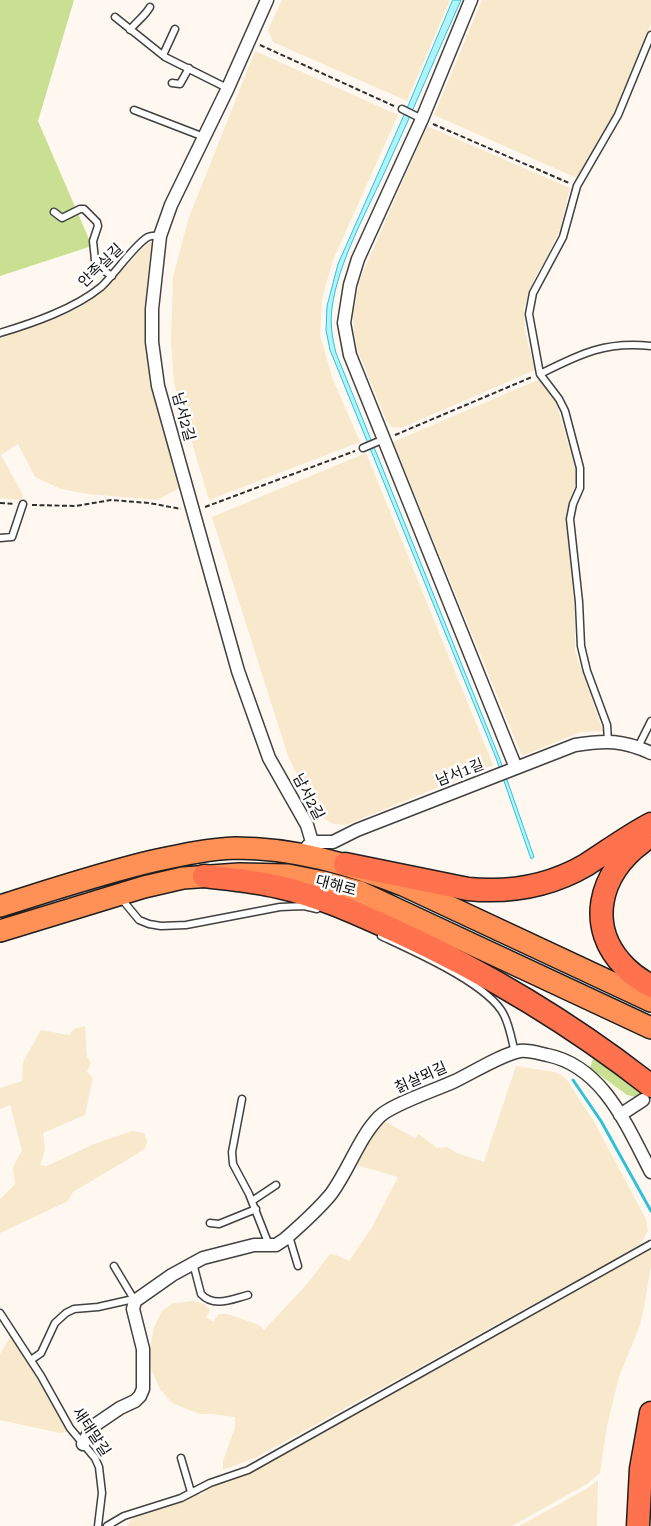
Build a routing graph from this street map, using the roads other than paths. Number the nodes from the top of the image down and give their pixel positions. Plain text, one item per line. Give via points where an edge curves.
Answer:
1 (266, 0) edge
2 (471, 0) edge
3 (150, 7) dead end
4 (115, 17) dead end
5 (175, 29) dead end
6 (130, 30) junction
7 (651, 35) edge
8 (163, 55) junction
9 (189, 68) junction
10 (172, 83) dead end
11 (227, 88) junction
12 (134, 110) dead end
13 (402, 110) road end
14 (420, 118) junction
15 (204, 137) junction
16 (54, 212) dead end
17 (160, 236) junction
18 (112, 276) junction
19 (0, 333) edge
20 (651, 346) edge
21 (540, 374) junction
22 (380, 441) junction
23 (363, 448) dead end
24 (23, 504) dead end
25 (0, 538) edge
26 (650, 725) edge
27 (608, 741) junction
28 (638, 748) junction
29 (651, 753) edge
30 (514, 769) junction
31 (651, 824) edge
32 (651, 836) edge
33 (306, 848) junction
34 (345, 864) junction
35 (204, 876) junction
36 (118, 894) junction
37 (0, 906) edge
38 (324, 911) dead end
39 (0, 931) edge
40 (376, 934) dead end
41 (651, 986) edge
42 (651, 1001) edge
43 (651, 1028) edge
44 (515, 1053) junction
45 (647, 1093) edge
46 (242, 1098) dead end
47 (620, 1115) junction
48 (651, 1172) edge
49 (276, 1185) dead end
50 (252, 1201) junction
51 (256, 1209) junction
52 (210, 1223) dead end
53 (289, 1236) junction
54 (651, 1244) edge
55 (269, 1246) junction
56 (193, 1263) junction
57 (114, 1266) dead end
58 (298, 1266) dead end
59 (248, 1295) dead end
60 (134, 1301) junction
61 (0, 1313) edge
62 (31, 1360) junction
63 (651, 1413) edge
64 (83, 1444) junction
65 (181, 1458) dead end
66 (191, 1492) junction
67 (98, 1526) edge
68 (106, 1526) edge
69 (638, 1526) edge

1 - 11 street, 남서2길
2 - 14 street
3 - 6 lane
4 - 6 lane
5 - 8 lane
6 - 8 lane
7 - 21 lane via 618,115 577,186 562,236 533,293 529,314
8 - 9 lane
9 - 10 lane via 180,84
9 - 11 lane
11 - 15 street, 남서2길
12 - 15 lane
13 - 14 lane
14 - 22 street via 358,259 345,308 344,323 350,355
15 - 17 street, 남서2길
16 - 18 lane via 62,218 84,209 97,222 93,241 95,260 98,267
17 - 18 lane, 안족실길 via 152,236 142,242
17 - 33 street, 남서2길 via 152,309 152,342 158,386 238,671 269,758 306,825
18 - 19 lane, 안족실길 via 72,306
20 - 21 lane via 606,346
21 - 27 lane via 566,411 580,468 580,488 570,519 581,646 607,725
22 - 23 lane
22 - 30 street via 426,542
24 - 25 lane via 12,537
26 - 28 lane
27 - 28 street, 남서1길
27 - 30 street, 남서1길 via 576,745
28 - 29 street, 남서1길
30 - 33 street, 남서1길 via 334,842
31 - 34 highway via 573,872 517,889 468,889
32 - 41 highway via 634,848 610,876 601,914 605,936 617,957 637,978
33 - 34 highway, 대해로
33 - 37 highway, 대해로 via 280,851 236,848 190,853 125,868
34 - 42 highway, 대해로 via 403,885
35 - 36 highway, 대해로
35 - 43 highway, 대해로 via 288,875 360,892
35 - 45 highway via 278,887 322,899 414,939 555,1017 596,1045
36 - 38 lane via 139,920 161,926 186,925 291,906
36 - 39 highway, 대해로
40 - 44 lane via 478,988 504,1015
44 - 47 street, 칡살뫼길 via 532,1052 569,1061 599,1085
44 - 53 street, 칡살뫼길 via 385,1112 360,1145 331,1194
45 - 47 street
46 - 50 lane via 232,1152 233,1164
47 - 48 street, 칡살뫼길
49 - 50 lane
50 - 51 lane
51 - 52 lane via 219,1224
51 - 55 lane
53 - 55 street, 칡살뫼길
53 - 58 lane
54 - 66 lane via 248,1470
55 - 56 street, 칡살뫼길 via 254,1245
56 - 59 lane via 204,1297 223,1302
56 - 60 street, 칡살뫼길
57 - 60 lane
60 - 62 lane via 74,1309 66,1313 55,1323 41,1353
60 - 64 street via 143,1349 143,1389 135,1401 92,1427
61 - 62 lane, 새태말길
62 - 64 lane, 새태말길 via 70,1428
63 - 69 highway via 641,1469
64 - 67 lane, 새태말길 via 99,1467 102,1493
65 - 66 lane
66 - 68 lane via 124,1516

